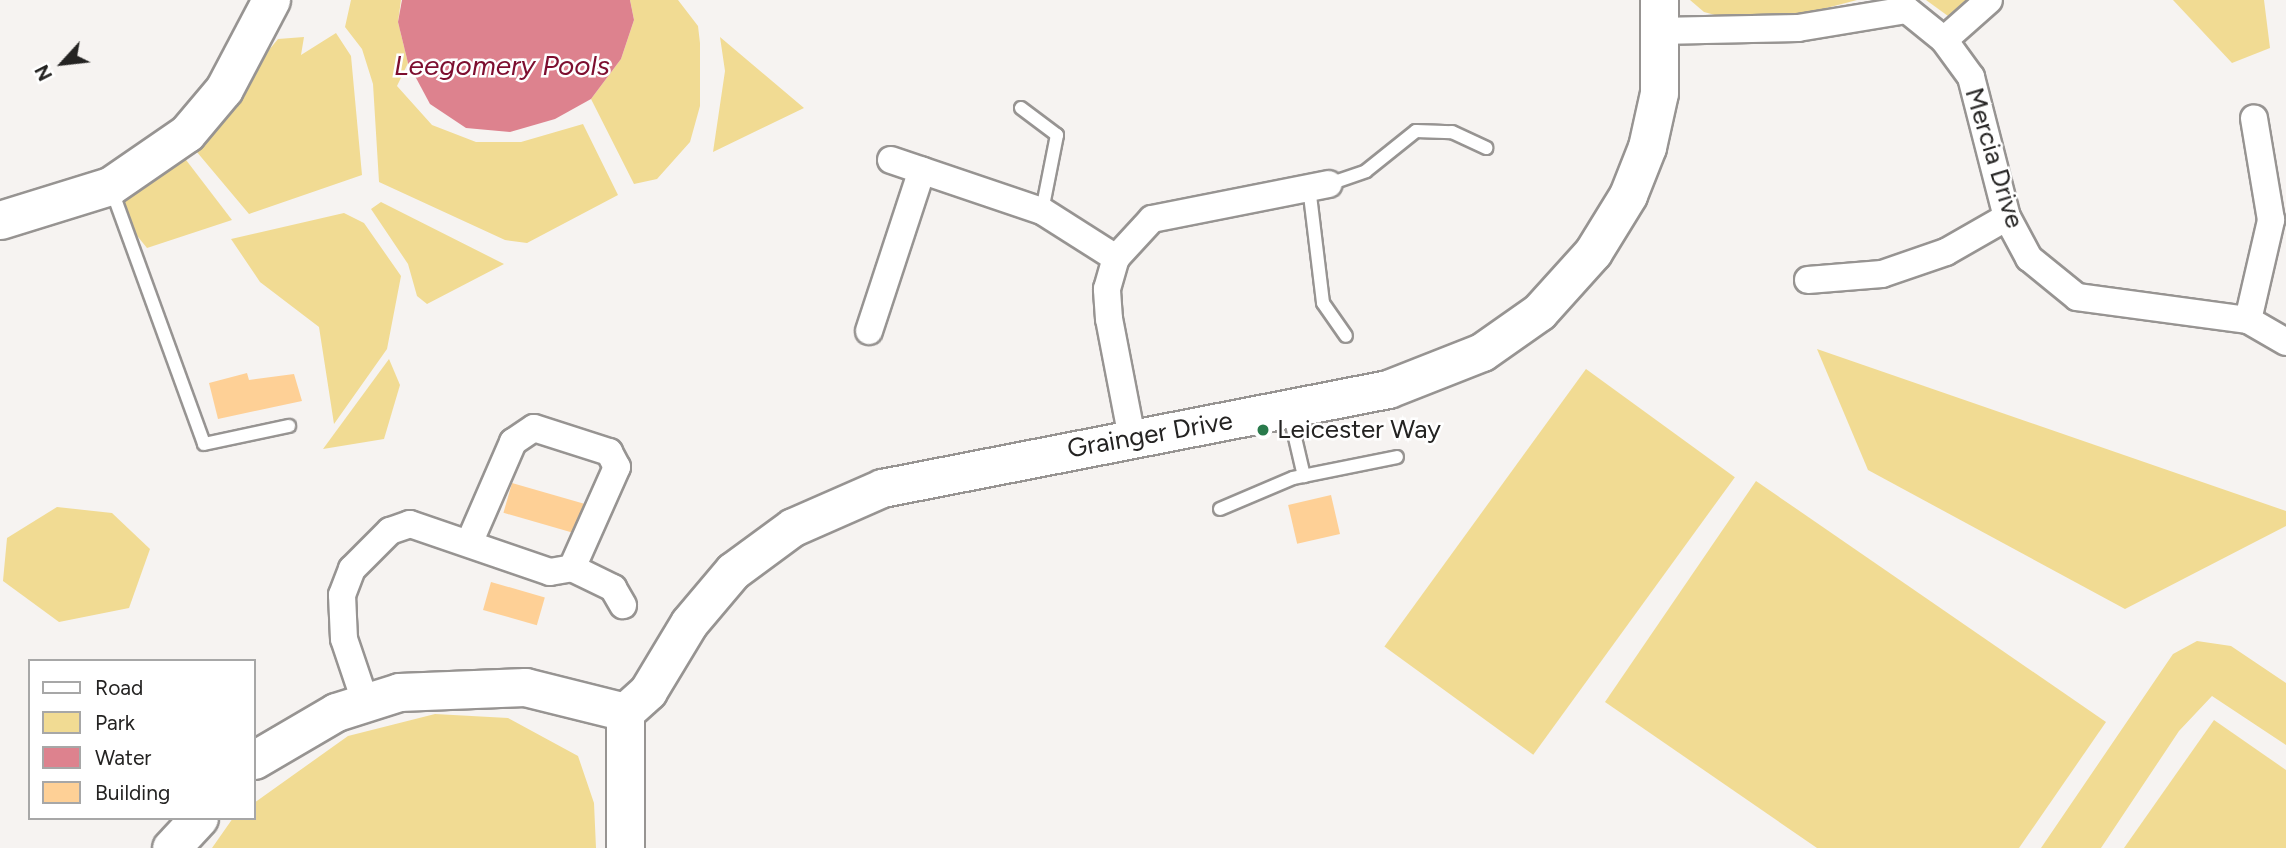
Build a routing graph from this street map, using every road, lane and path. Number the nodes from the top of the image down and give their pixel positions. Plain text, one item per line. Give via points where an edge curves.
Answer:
1 (271, 0) edge
2 (1989, 0) edge
3 (1659, 16) edge
4 (1944, 40) junction
5 (1021, 108) dead end
6 (2254, 118) dead end
7 (1486, 148) dead end
8 (891, 160) dead end
9 (922, 170) junction
10 (1319, 185) junction
11 (110, 187) junction
12 (1042, 211) junction
13 (2007, 217) junction
14 (0, 220) edge
15 (1116, 258) junction
16 (1808, 280) dead end
17 (2248, 320) junction
18 (869, 331) dead end
19 (1346, 336) dead end
20 (2286, 342) edge
21 (1289, 411) junction
22 (289, 426) dead end
23 (1132, 438) junction
24 (1397, 457) dead end
25 (1304, 476) junction
26 (1220, 509) dead end
27 (470, 541) junction
28 (572, 568) junction
29 (623, 605) dead end
30 (365, 701) junction
31 (625, 712) junction
32 (256, 759) edge
33 (197, 820) edge
34 (171, 848) edge
35 (625, 848) edge

1 - 11 street via 224,89 187,133
2 - 4 street
3 - 4 street, Mercia Drive via 1798,28 1907,10
3 - 21 street, Grainger Drive via 1659,93 1647,147 1628,195 1570,282 1539,312 1437,373
4 - 13 street, Mercia Drive via 1970,77
5 - 12 lane via 1057,135
6 - 17 street via 2271,220
7 - 10 lane via 1452,132 1416,131 1366,171
8 - 9 street
9 - 12 street
9 - 18 street
10 - 15 street via 1152,219
10 - 19 lane via 1323,303
11 - 14 street
11 - 22 lane via 204,444
12 - 15 street
13 - 16 street via 1946,252 1882,274
13 - 17 street, Mercia Drive via 2028,258 2077,297
15 - 23 street via 1107,289 1109,318
17 - 20 street, Mercia Drive
21 - 23 street, Grainger Drive
21 - 25 lane
23 - 31 street, Grainger Drive via 882,488 793,527 733,571 689,623 648,691
24 - 25 lane
25 - 26 lane
27 - 28 street via 550,572
27 - 28 street via 513,442 534,428 609,452 617,467
27 - 30 street via 410,524 390,531 352,569 342,595 344,639
28 - 29 street via 613,588
30 - 31 street via 460,686 525,687
30 - 32 street
31 - 35 street
33 - 34 street

